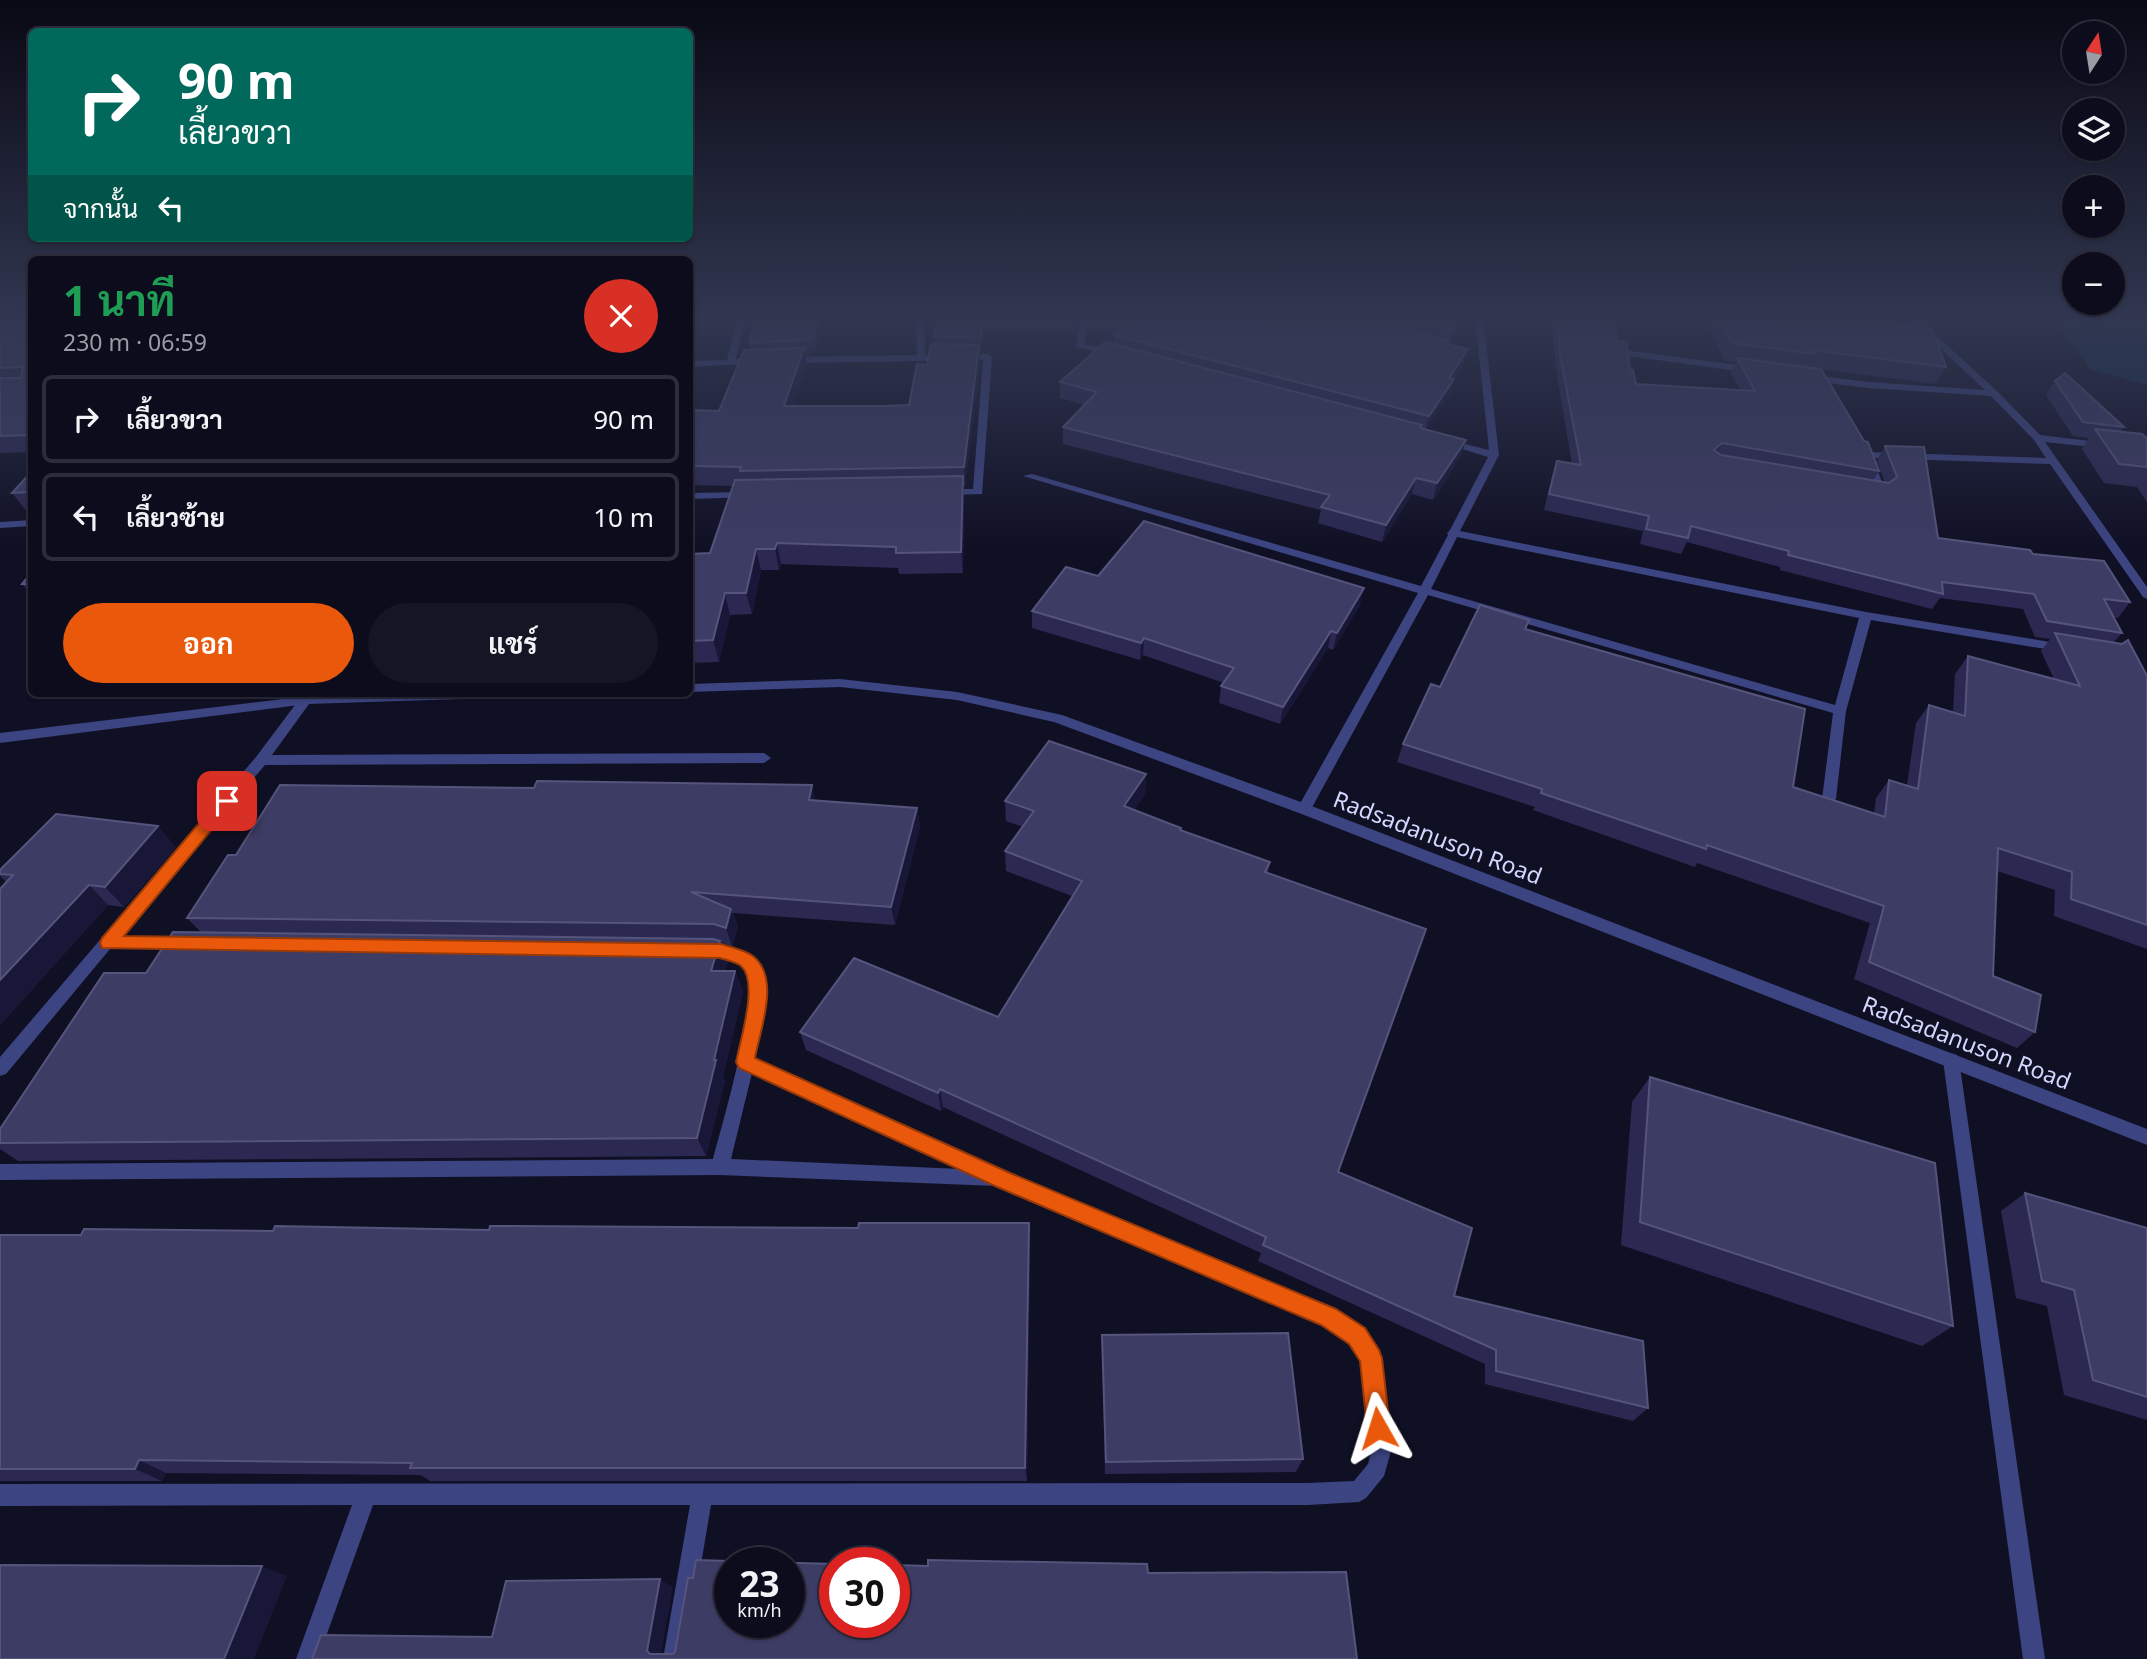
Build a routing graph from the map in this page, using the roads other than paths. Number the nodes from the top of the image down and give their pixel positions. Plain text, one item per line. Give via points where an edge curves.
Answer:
1 (985, 394) edge
2 (1488, 394) edge
3 (1995, 394) edge
4 (2038, 438) junction
5 (1441, 441) edge
6 (2120, 447) edge
7 (1494, 455) junction
8 (2053, 461) junction
9 (1028, 476) dead end
10 (1868, 491) edge
11 (937, 492) edge
12 (758, 495) edge
13 (693, 496) edge
14 (28, 523) edge
15 (0, 525) edge
16 (1452, 533) junction
17 (1425, 590) junction
18 (2146, 593) edge
19 (1866, 616) junction
20 (2081, 650) edge
21 (693, 688) edge
22 (302, 697) edge
23 (308, 697) edge
24 (1840, 711) junction
25 (0, 738) edge
26 (764, 758) dead end
27 (261, 760) junction
28 (1829, 799) edge
29 (1304, 809) junction
30 (108, 943) junction
31 (206, 944) edge
32 (693, 950) edge
33 (1951, 1060) junction
34 (745, 1062) junction
35 (0, 1069) edge
36 (2147, 1137) edge
37 (720, 1167) junction
38 (0, 1172) edge
39 (1002, 1180) junction
40 (0, 1495) edge
41 (702, 1495) junction
42 (366, 1496) junction
43 (307, 1659) edge
44 (674, 1659) edge
45 (2034, 1659) edge

1 - 11 street via 978,492
2 - 7 street
3 - 4 street
4 - 6 street
4 - 8 street
5 - 7 street
7 - 16 street
8 - 10 street via 1867,455 1881,493
8 - 18 street
9 - 17 street
12 - 13 street
14 - 15 street
16 - 17 street
16 - 19 street
17 - 24 street
17 - 29 street
19 - 20 street
19 - 24 street
21 - 29 street, Radsadanuson Road via 839,683 957,696 1057,718
22 - 25 street
23 - 27 street
24 - 28 street
26 - 27 street
27 - 30 street
29 - 33 street, Radsadanuson Road
30 - 31 street
30 - 35 street
32 - 34 street via 721,951 746,961 755,972 759,990
33 - 36 street, Radsadanuson Road
33 - 45 street
34 - 37 street
34 - 39 street
37 - 38 street
37 - 39 street
39 - 41 street via 1328,1317 1357,1336 1371,1358 1381,1451 1377,1469 1359,1491
40 - 42 street
41 - 42 street
41 - 44 street
42 - 43 street

